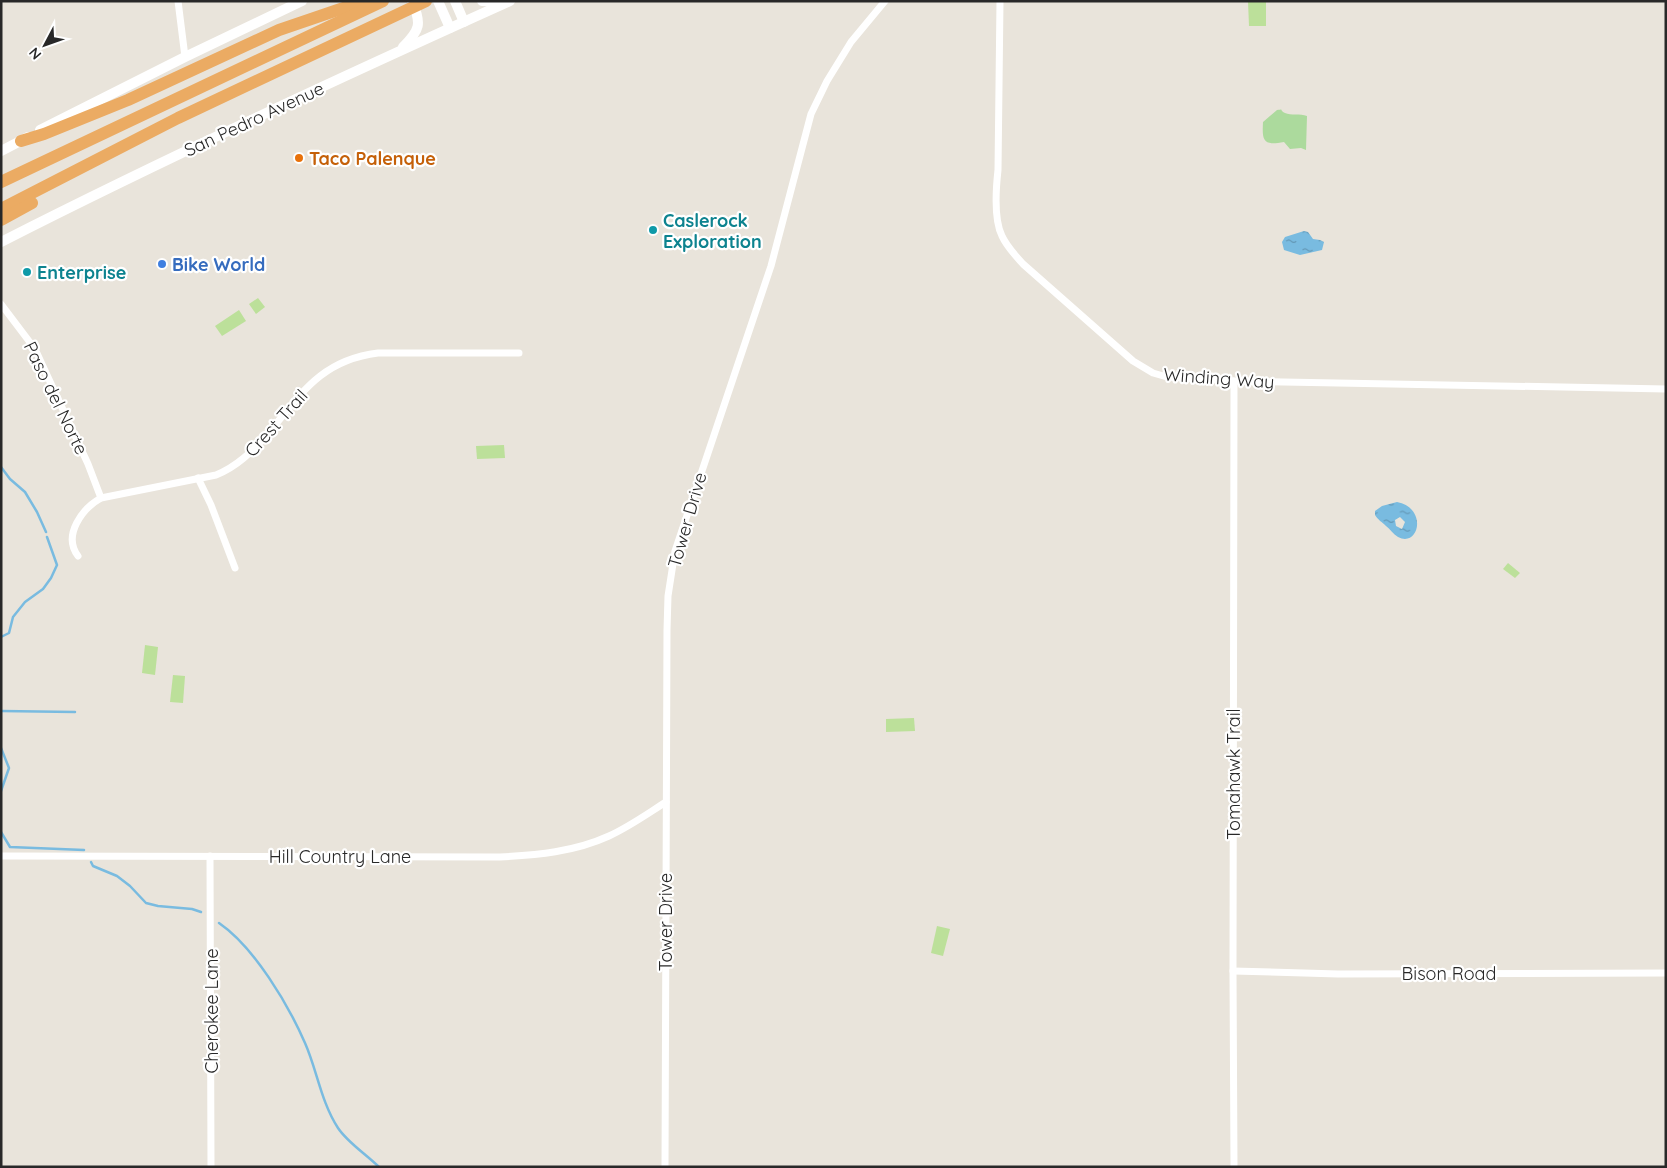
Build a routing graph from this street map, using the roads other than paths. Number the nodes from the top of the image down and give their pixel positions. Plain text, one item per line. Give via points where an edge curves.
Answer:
1 (178, 1) edge
2 (302, 1) edge
3 (412, 1) edge
4 (426, 1) edge
5 (438, 1) edge
6 (455, 1) edge
7 (482, 1) edge
8 (885, 1) edge
9 (1000, 1) edge
10 (382, 2) edge
11 (509, 2) edge
12 (464, 22) junction
13 (450, 28) junction
14 (399, 52) junction
15 (185, 56) junction
16 (178, 118) junction
17 (21, 141) junction
18 (1, 151) edge
19 (1, 182) edge
20 (1, 209) edge
21 (1, 220) edge
22 (1, 242) edge
23 (1, 304) edge
24 (519, 353) dead end
25 (1234, 381) junction
26 (1666, 389) edge
27 (198, 478) junction
28 (101, 498) junction
29 (78, 556) dead end
30 (235, 568) dead end
31 (666, 802) junction
32 (1, 856) edge
33 (210, 856) junction
34 (1233, 971) junction
35 (1666, 973) edge
36 (211, 1167) edge
37 (665, 1167) edge
38 (1234, 1167) edge

1 - 15 street
2 - 15 main road
3 - 14 main road via 418,26 413,38
4 - 16 highway
5 - 13 main road
6 - 12 main road
7 - 11 main road
8 - 31 street, Tower Drive via 851,42 811,114 771,266 675,551 668,596
9 - 25 street, Winding Way via 996,183 998,224 1009,248 1133,361 1153,373 1183,379
10 - 17 highway via 355,4 279,30 128,100
10 - 19 highway
11 - 12 main road, San Pedro Avenue
12 - 13 main road, San Pedro Avenue
13 - 14 main road, San Pedro Avenue
14 - 22 main road, San Pedro Avenue via 164,160
15 - 17 main road
16 - 20 highway
16 - 21 highway via 78,179
17 - 18 main road
23 - 28 street, Paso del Norte via 36,349
24 - 27 street, Crest Trail via 378,353 345,360 317,377 246,458 224,472
25 - 26 street, Winding Way
25 - 34 street, Tomahawk Trail
27 - 28 street, Crest Trail
27 - 30 street
28 - 29 street, Crest Trail via 83,512 76,524 73,547
31 - 33 street, Hill Country Lane via 608,837 551,853 500,856
31 - 37 street, Tower Drive
32 - 33 street, Hill Country Lane
33 - 36 street, Cherokee Lane
34 - 35 street, Bison Road via 1338,974
34 - 38 street, Tomahawk Trail

